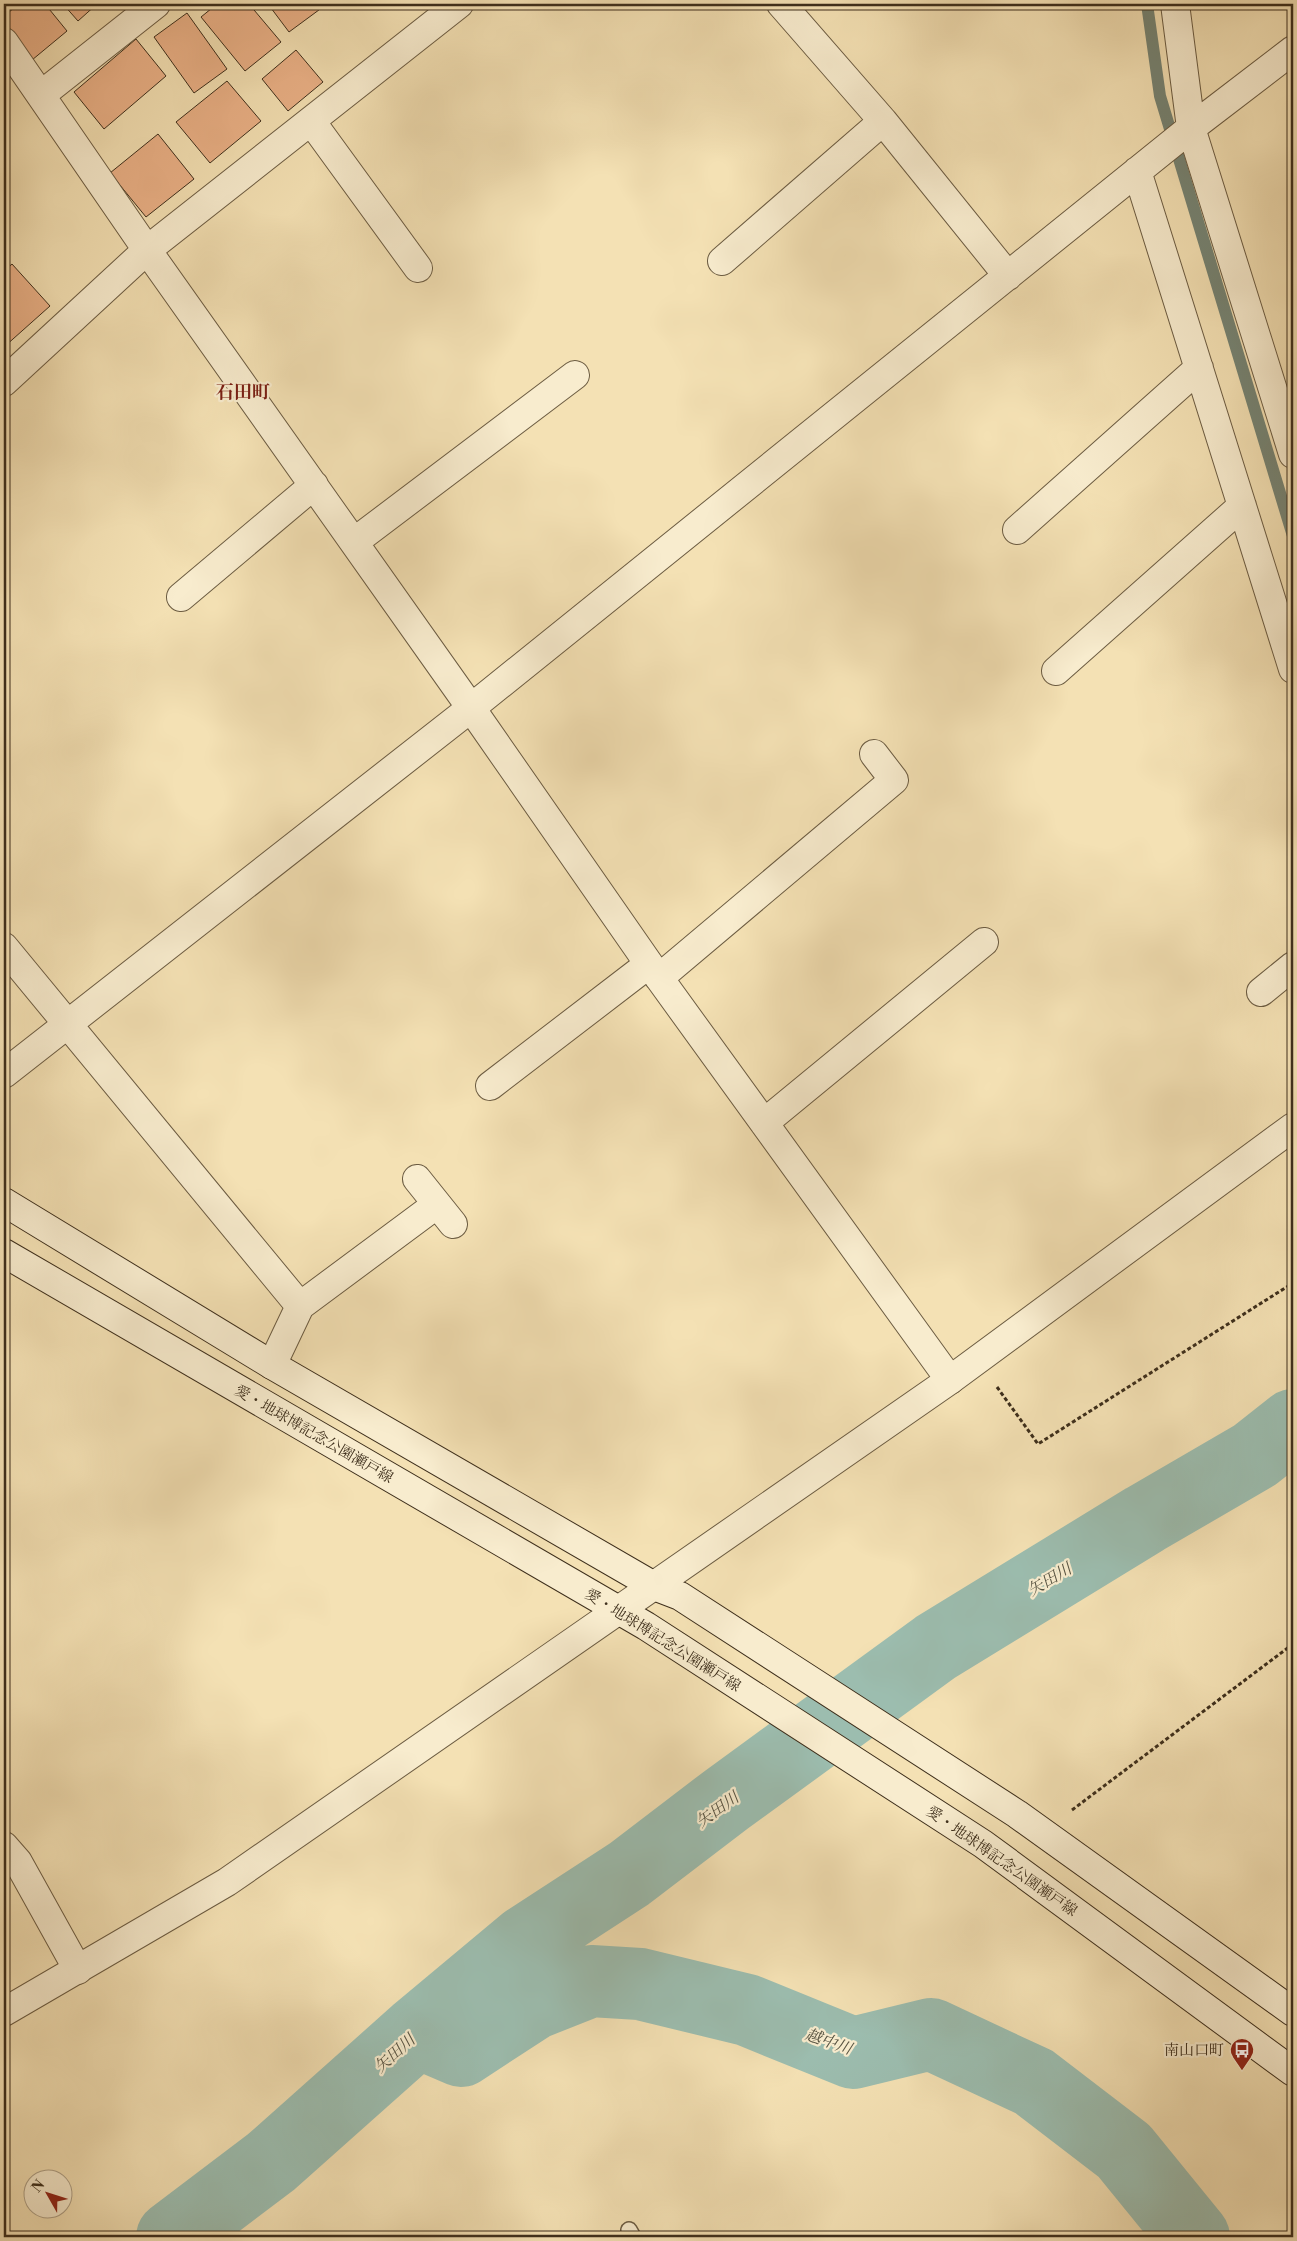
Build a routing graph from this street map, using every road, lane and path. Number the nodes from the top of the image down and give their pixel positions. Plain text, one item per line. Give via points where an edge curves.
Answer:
1 (156, 4) edge
2 (459, 4) edge
3 (781, 4) edge
4 (1175, 4) edge
5 (4, 42) edge
6 (1293, 50) edge
7 (12, 73) edge
8 (41, 95) junction
9 (311, 121) junction
10 (883, 121) junction
11 (1188, 130) junction
12 (1139, 169) junction
13 (148, 250) junction
14 (722, 261) dead end
15 (418, 268) dead end
16 (1008, 276) junction
17 (1199, 368) junction
18 (575, 375) dead end
19 (4, 382) edge
20 (1293, 454) edge
21 (314, 485) junction
22 (1242, 506) junction
23 (1017, 530) dead end
24 (354, 542) junction
25 (181, 597) dead end
26 (1293, 668) edge
27 (1056, 671) dead end
28 (471, 708) junction
29 (874, 754) dead end
30 (984, 942) dead end
31 (4, 947) edge
32 (1293, 966) edge
33 (654, 971) junction
34 (1261, 992) dead end
35 (68, 1024) junction
36 (4, 1074) edge
37 (490, 1086) dead end
38 (764, 1123) junction
39 (1293, 1127) edge
40 (417, 1179) dead end
41 (4, 1202) edge
42 (4, 1253) edge
43 (1293, 1283) edge
44 (300, 1306) junction
45 (272, 1365) junction
46 (950, 1380) junction
47 (1006, 1399) dead end
48 (654, 1586) junction
49 (618, 1611) junction
50 (1293, 1644) edge
51 (1042, 1832) junction
52 (4, 1846) edge
53 (78, 1970) junction
54 (4, 2012) edge
55 (1293, 2012) edge
56 (1293, 2072) edge

1 - 8 street
2 - 9 street
3 - 10 street
4 - 11 street
5 - 7 street
6 - 11 street
7 - 8 street
8 - 13 street
9 - 13 street
9 - 15 street
10 - 14 street
10 - 16 street
11 - 12 street
11 - 20 street
12 - 16 street
12 - 17 street
13 - 19 street
13 - 21 street
16 - 28 street
17 - 22 street
17 - 23 street
18 - 24 street
21 - 24 street
21 - 25 street
22 - 26 street
22 - 27 street
24 - 28 street
28 - 33 street
28 - 35 street
29 - 33 street via 894,780
30 - 38 street
31 - 35 street
32 - 34 street
33 - 37 street
33 - 38 street
35 - 36 street
35 - 44 street
38 - 46 street
39 - 46 street
40 - 44 street via 445,1214
41 - 45 street
42 - 49 street, 愛・地球博記念公園瀬戸線
43 - 47 path via 1038,1444
44 - 45 street
45 - 48 street
46 - 48 street
48 - 49 street
48 - 51 street via 680,1596
49 - 53 street via 227,1882
49 - 56 street, 愛・地球博記念公園瀬戸線 via 983,1844
50 - 51 path
51 - 55 street
52 - 53 street via 18,1862
53 - 54 street

